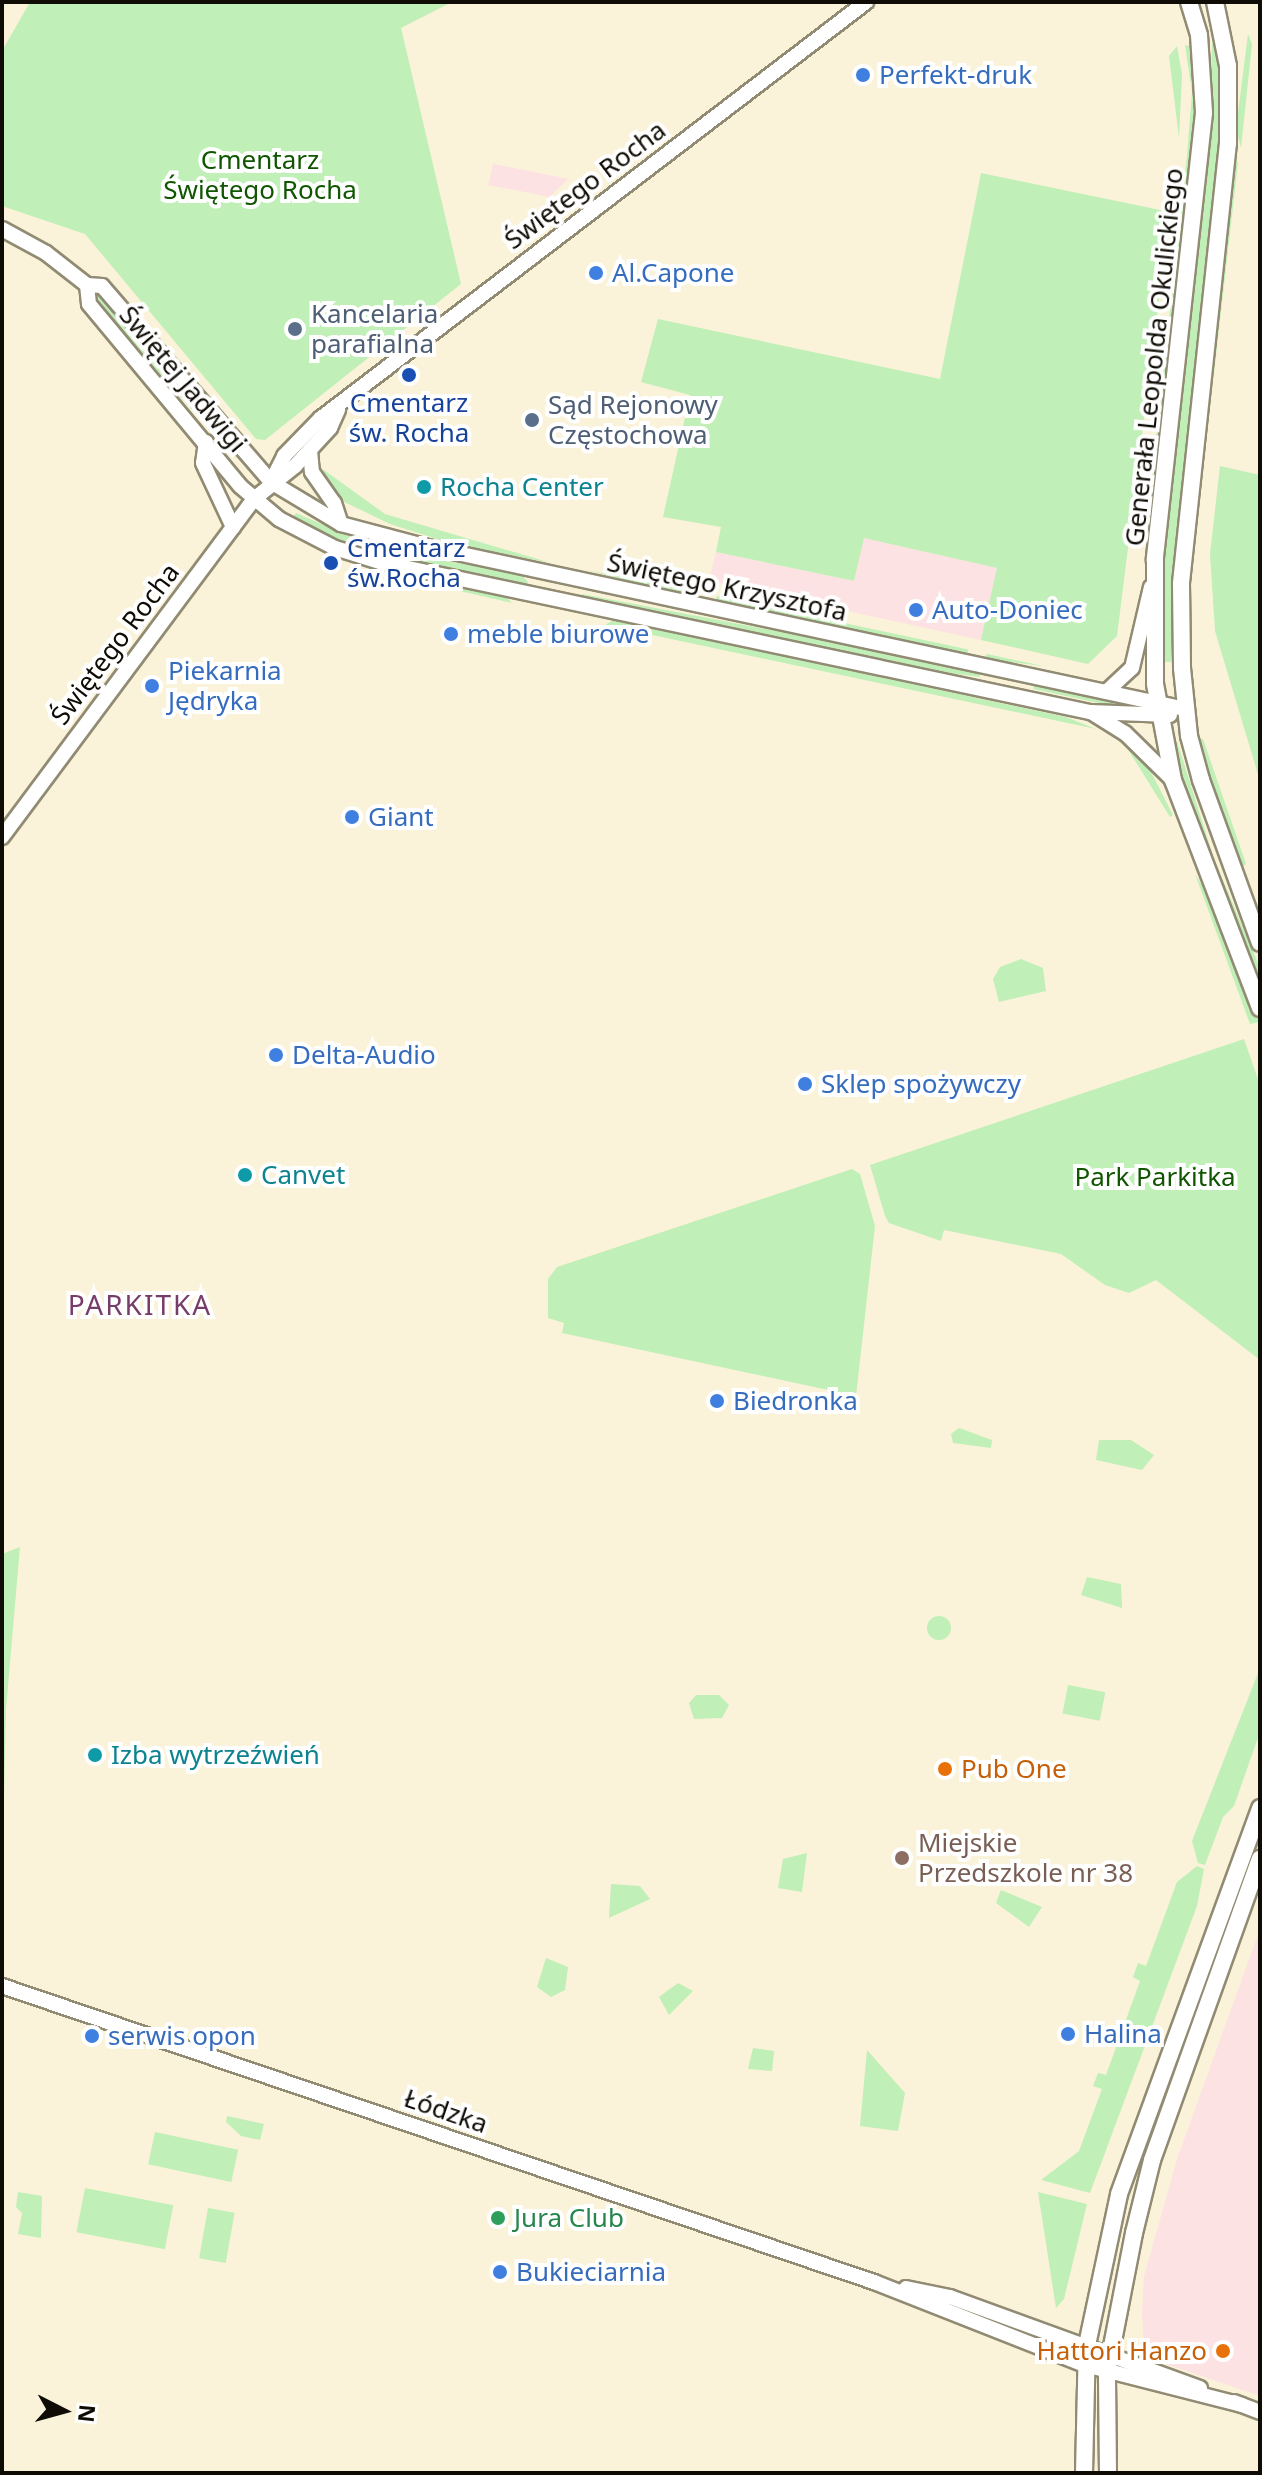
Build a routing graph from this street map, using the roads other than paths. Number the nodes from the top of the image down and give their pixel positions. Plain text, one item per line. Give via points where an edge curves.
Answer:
1 (866, 2) edge
2 (1189, 2) edge
3 (1215, 2) edge
4 (2, 229) edge
5 (87, 285) junction
6 (338, 410) junction
7 (206, 442) junction
8 (310, 450) junction
9 (271, 482) junction
10 (254, 499) junction
11 (341, 524) junction
12 (233, 527) junction
13 (1154, 576) junction
14 (1106, 692) junction
15 (1185, 709) junction
16 (1159, 711) junction
17 (1090, 712) junction
18 (1173, 780) junction
19 (2, 837) edge
20 (1260, 943) edge
21 (1260, 1008) edge
22 (1260, 1808) edge
23 (1260, 1859) edge
24 (2, 1986) edge
25 (874, 2282) junction
26 (1087, 2345) junction
27 (1110, 2353) junction
28 (1085, 2365) junction
29 (1107, 2372) junction
30 (1242, 2405) junction
31 (1260, 2412) edge
32 (1084, 2473) edge
33 (1108, 2473) edge

1 - 6 street, Świętego Rocha via 521,263
2 - 13 main road, Generała Leopolda Okulickiego via 1199,35 1204,113
3 - 15 main road, Generała Leopolda Okulickiego via 1228,66 1228,130 1181,584
4 - 5 street, Świętej Jadwigi via 46,253
5 - 7 street, Świętej Jadwigi via 89,304
5 - 9 street, Świętej Jadwigi via 102,286 120,302
6 - 8 street, Świętego Rocha
6 - 9 street, Świętego Rocha via 291,447
7 - 10 street, Świętej Jadwigi
7 - 12 street via 203,463
8 - 9 street, Świętego Rocha
8 - 11 street via 312,472 334,503
9 - 10 street, Świętego Rocha
9 - 11 street, Świętego Krzysztofa
10 - 12 street, Świętego Rocha
10 - 17 street, Świętego Krzysztofa via 308,536 380,562
11 - 14 street, Świętego Krzysztofa
12 - 19 street, Świętego Rocha
13 - 14 street via 1132,668
13 - 16 main road, Generała Leopolda Okulickiego
14 - 16 street, Świętego Krzysztofa
15 - 16 street
15 - 20 main road, Generała Leopolda Okulickiego via 1201,780
16 - 17 street
16 - 18 main road, Generała Leopolda Okulickiego
17 - 18 street via 1125,733
18 - 21 main road, Generała Leopolda Okulickiego
22 - 26 main road via 1119,2194
23 - 27 main road via 1152,2160
24 - 25 street, Łódzka
25 - 26 street, Łódzka via 950,2297
25 - 28 street, Łódzka
26 - 27 street, Łódzka
26 - 28 main road
27 - 29 main road
27 - 30 street, Łódzka
28 - 29 street, Łódzka
28 - 32 main road
29 - 30 street, Łódzka
29 - 33 main road
30 - 31 street, Łódzka

